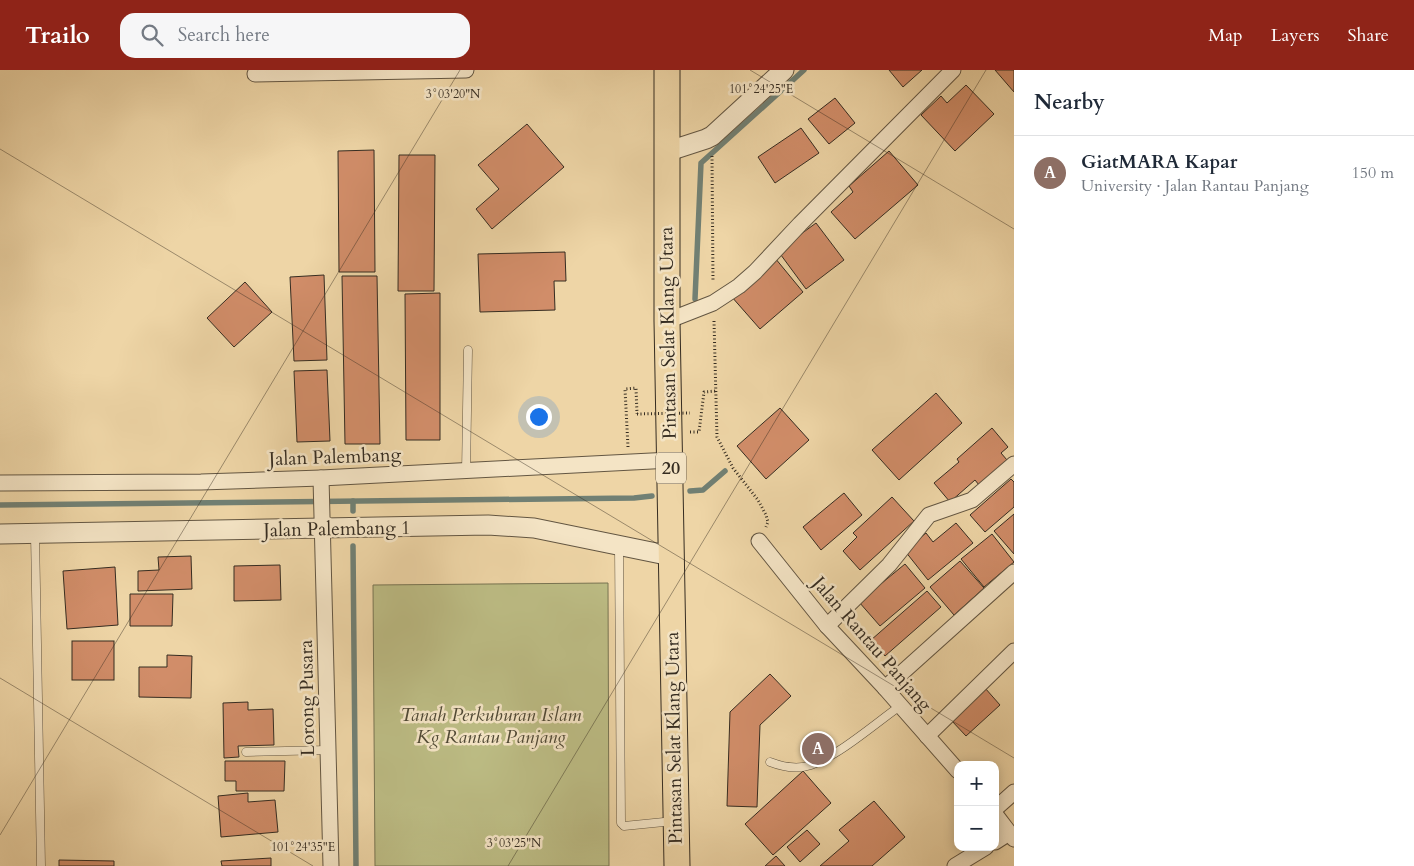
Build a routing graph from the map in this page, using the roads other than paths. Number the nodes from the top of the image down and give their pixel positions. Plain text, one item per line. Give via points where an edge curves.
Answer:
1 (466, 70) edge
2 (667, 70) edge
3 (784, 70) edge
4 (953, 70) edge
5 (255, 74) dead end
6 (666, 152) junction
7 (667, 321) junction
8 (468, 350) dead end
9 (671, 460) junction
10 (1014, 464) edge
11 (466, 472) junction
12 (0, 483) edge
13 (321, 485) junction
14 (322, 525) junction
15 (0, 534) edge
16 (35, 534) junction
17 (759, 541) road end
18 (619, 545) junction
19 (671, 556) junction
20 (1014, 572) edge
21 (826, 626) junction
22 (1014, 651) edge
23 (885, 688) junction
24 (900, 706) junction
25 (927, 736) junction
26 (328, 750) junction
27 (246, 752) dead end
28 (770, 762) dead end
29 (954, 766) edge
30 (1014, 792) edge
31 (998, 806) edge
32 (999, 819) edge
33 (676, 821) junction
34 (1012, 836) edge
35 (999, 841) edge
36 (979, 851) edge
37 (42, 866) edge
38 (331, 866) edge
39 (677, 866) edge
40 (955, 866) edge

1 - 5 street
2 - 6 highway, Pintasan Selat Klang Utara / 20
3 - 6 street via 712,136
4 - 7 street via 756,272 713,303
6 - 7 highway, Pintasan Selat Klang Utara / 20
7 - 9 highway, Pintasan Selat Klang Utara / 20
8 - 11 lane
9 - 11 street, Jalan Palembang
9 - 19 highway, Pintasan Selat Klang Utara / 20
10 - 21 street via 972,500 929,515 888,565
11 - 13 street, Jalan Palembang
12 - 13 street, Jalan Palembang
13 - 14 street, Lorong Pusara
14 - 16 street, Jalan Palembang 1
14 - 18 street, Jalan Palembang 1 via 534,528
14 - 26 street, Lorong Pusara
15 - 16 street, Jalan Palembang 1
16 - 37 lane
17 - 21 street, Jalan Rantau Panjang
18 - 19 street, Jalan Palembang 1
18 - 33 lane via 621,824
19 - 33 highway, Pintasan Selat Klang Utara / 20
20 - 23 street
21 - 23 street, Jalan Rantau Panjang
22 - 25 street
23 - 24 street, Jalan Rantau Panjang
24 - 25 street, Jalan Rantau Panjang
24 - 28 lane via 832,755 810,766 785,768
25 - 29 street, Jalan Rantau Panjang
26 - 27 lane
26 - 38 street, Lorong Pusara
30 - 31 street
32 - 34 street
33 - 39 highway, Pintasan Selat Klang Utara / 20
34 - 35 street
36 - 40 street

